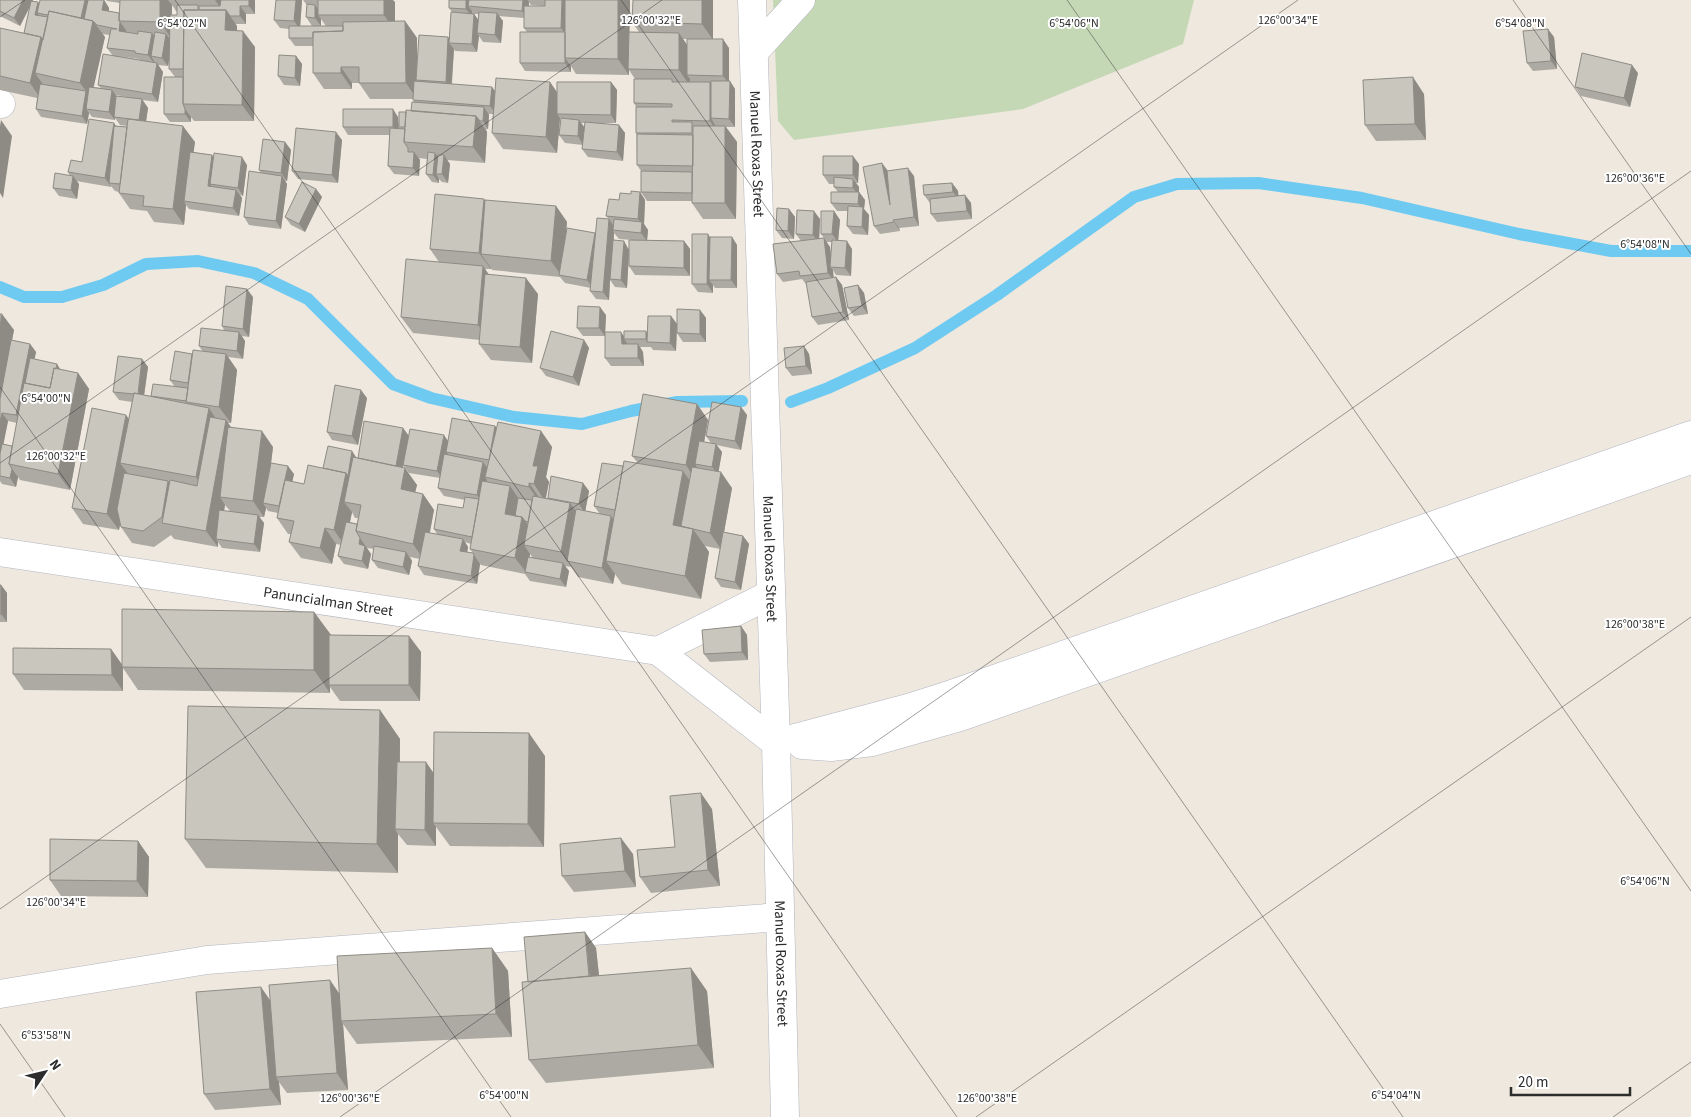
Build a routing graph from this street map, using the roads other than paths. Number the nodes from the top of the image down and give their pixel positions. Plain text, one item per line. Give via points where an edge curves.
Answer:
1 (752, 0) edge
2 (801, 0) edge
3 (754, 52) junction
4 (1691, 434) edge
5 (1691, 460) edge
6 (0, 552) edge
7 (771, 594) junction
8 (658, 651) junction
9 (776, 743) junction
10 (780, 917) junction
11 (0, 994) edge
12 (785, 1117) edge

1 - 3 street, Manuel Roxas Street
2 - 3 street
3 - 7 street, Manuel Roxas Street
4 - 9 street via 952,694
5 - 9 street via 960,717 872,742 831,747
6 - 8 street, Panuncialman Street
7 - 8 street
7 - 9 street, Manuel Roxas Street
8 - 9 street, Panuncialman Street
9 - 10 street, Manuel Roxas Street
10 - 11 street via 206,960
10 - 12 street, Manuel Roxas Street

